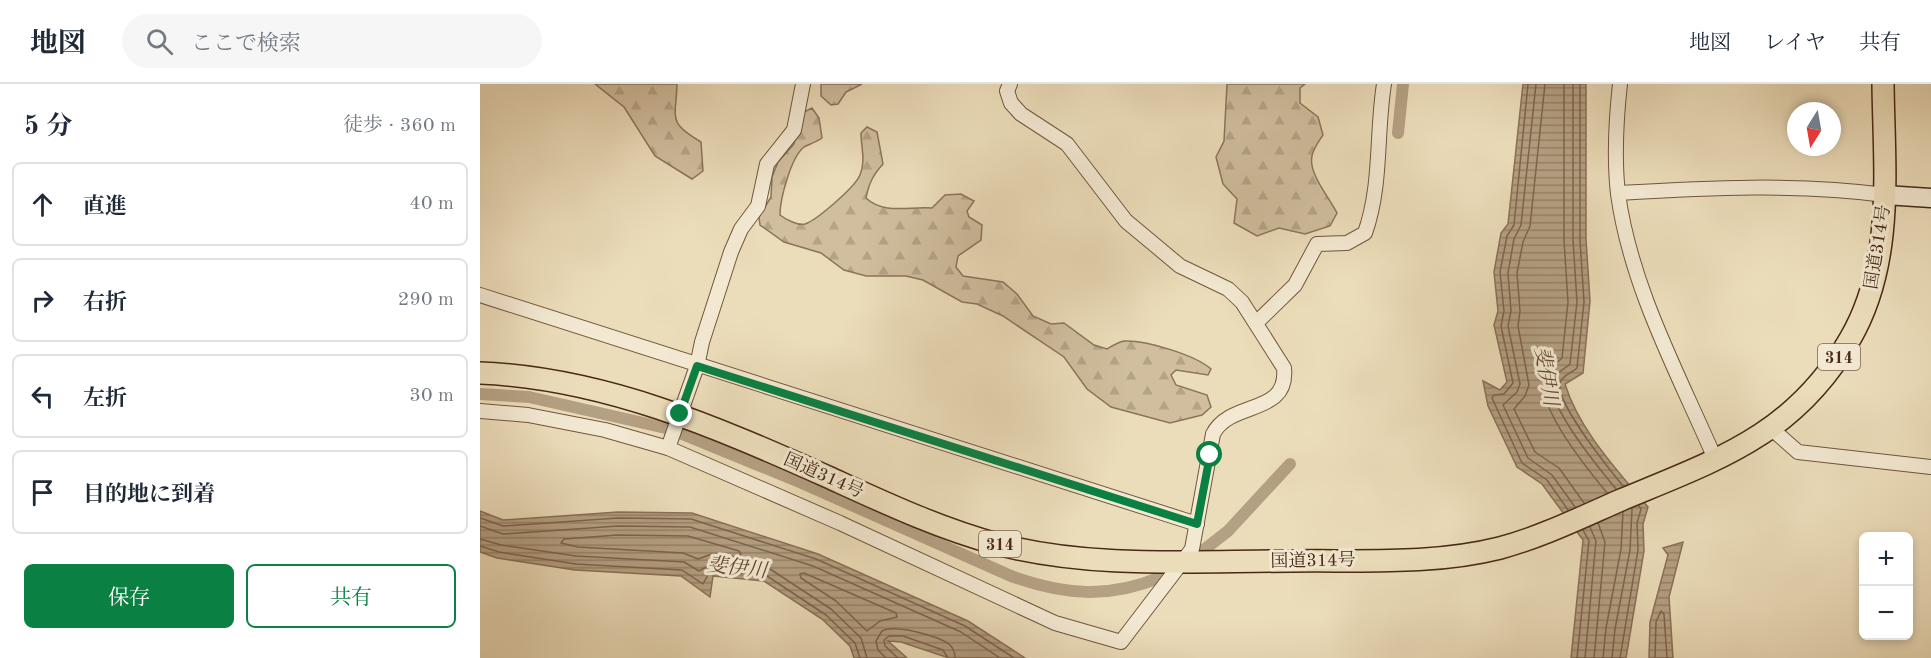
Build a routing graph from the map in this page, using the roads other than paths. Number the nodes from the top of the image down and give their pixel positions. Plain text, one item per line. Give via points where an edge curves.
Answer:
1 (803, 84) edge
2 (1010, 84) edge
3 (1384, 84) edge
4 (1620, 84) edge
5 (1883, 84) edge
6 (1618, 193) junction
7 (1885, 195) junction
8 (1931, 198) edge
9 (480, 295) edge
10 (1256, 323) junction
11 (697, 366) junction
12 (480, 373) edge
13 (480, 411) edge
14 (680, 414) junction
15 (1772, 429) junction
16 (668, 448) junction
17 (1712, 462) junction
18 (1931, 467) edge
19 (1197, 524) junction
20 (1183, 561) junction

1 - 11 street via 794,129 767,164 758,206 741,229 731,252
2 - 10 street via 1007,91 1011,103 1067,144 1126,221 1180,266 1228,289
3 - 10 street via 1376,189 1365,233 1347,243 1317,244 1295,285
4 - 6 street via 1616,124
5 - 7 highway, 国道314号 / 314
6 - 7 street via 1798,189
6 - 17 street via 1644,294
7 - 8 main road
7 - 15 highway, 国道314号 / 314 via 1878,264 1853,335 1829,374
9 - 11 street
10 - 19 street via 1284,368 1285,381 1280,393 1269,401 1218,425 1213,434
11 - 14 street
11 - 19 street
12 - 14 highway, 国道314号 / 314 via 605,390
13 - 16 street via 528,415
14 - 16 street
14 - 20 highway, 国道314号 / 314 via 948,529 998,544 1070,558
15 - 17 highway, 国道314号 / 314
15 - 18 street via 1798,452
16 - 20 street via 780,495 1055,624 1121,642
17 - 20 highway, 国道314号 / 314 via 1500,548 1416,559
19 - 20 street via 1192,549

